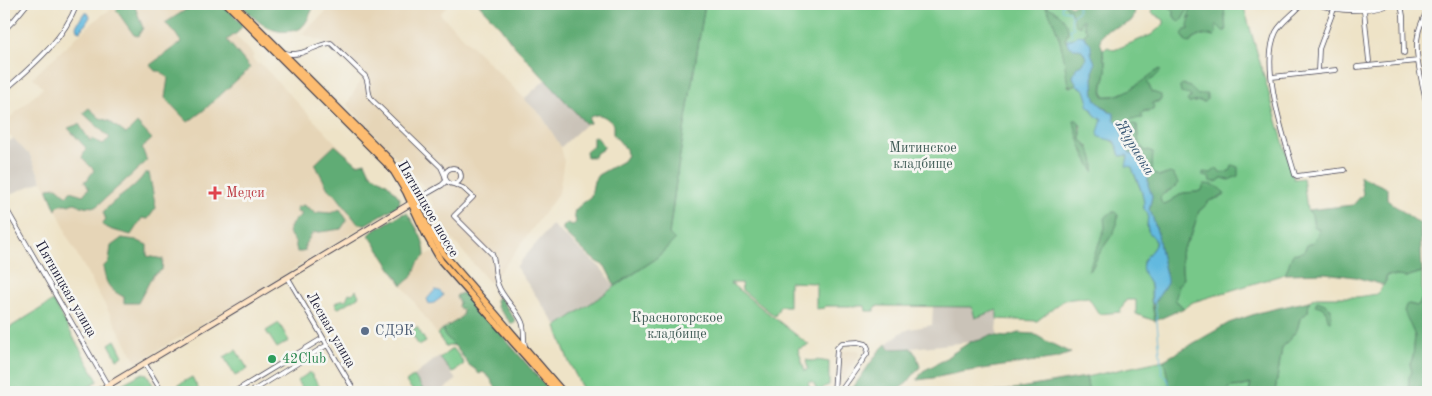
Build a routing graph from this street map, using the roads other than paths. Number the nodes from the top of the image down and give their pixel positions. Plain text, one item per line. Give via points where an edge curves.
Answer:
1 (27, 4) edge
2 (77, 4) edge
3 (227, 4) edge
4 (234, 4) edge
5 (1302, 4) edge
6 (1317, 4) edge
7 (1338, 4) edge
8 (1368, 4) edge
9 (1389, 4) edge
10 (1401, 4) edge
11 (1428, 9) edge
12 (1336, 10) junction
13 (1366, 10) junction
14 (4, 30) edge
15 (282, 52) junction
16 (1404, 53) dead end
17 (1369, 61) dead end
18 (1418, 61) junction
19 (1357, 67) dead end
20 (1336, 70) dead end
21 (1318, 71) junction
22 (1272, 77) junction
23 (4, 91) edge
24 (1428, 112) edge
25 (441, 167) junction
26 (451, 169) junction
27 (1344, 170) dead end
28 (461, 176) junction
29 (446, 178) junction
30 (453, 184) junction
31 (463, 188) junction
32 (413, 202) junction
33 (4, 205) edge
34 (288, 278) junction
35 (323, 338) junction
36 (327, 345) junction
37 (533, 358) junction
38 (145, 364) junction
39 (836, 384) junction
40 (108, 386) junction
41 (844, 387) junction
42 (97, 392) edge
43 (162, 392) edge
44 (234, 392) edge
45 (251, 392) edge
46 (355, 392) edge
47 (557, 392) edge
48 (563, 392) edge
49 (834, 392) edge
50 (840, 392) edge

1 - 14 street
2 - 23 street via 56,41
3 - 32 main road, Пятницкое шоссе via 386,163
4 - 15 main road, Пятницкое шоссе
5 - 22 street via 1275,35 1271,53
6 - 12 street
7 - 12 street
8 - 13 street
9 - 13 street
10 - 16 street
11 - 18 street via 1417,36
12 - 13 street
12 - 21 street via 1319,49
13 - 17 street
15 - 25 street via 296,54 330,43 365,76 372,100
15 - 32 main road, Пятницкое шоссе via 390,160 404,180
18 - 19 street
18 - 24 street
20 - 21 street
21 - 22 street
22 - 27 street via 1295,175
25 - 26 street
25 - 29 street
26 - 28 street via 457,170
26 - 29 street via 447,171
28 - 30 street
28 - 31 street
29 - 30 street
29 - 32 street via 442,185
30 - 31 street
31 - 37 street via 473,198 454,216 492,254 500,289 523,324 525,346
32 - 34 street
32 - 37 main road, Пятницкое шоссе via 443,253
32 - 47 main road, Пятницкое шоссе via 426,235 442,261
33 - 40 street, Пятницкая улица
34 - 35 street, Лесная улица
34 - 38 street
35 - 36 street, Лесная улица
35 - 44 street
36 - 45 street
36 - 46 street, Лесная улица
37 - 48 main road, Пятницкое шоссе
38 - 40 street
38 - 43 street
39 - 41 street via 840,389
39 - 41 street via 837,348 842,343 866,344 867,354
39 - 49 street
40 - 42 street
41 - 50 street

